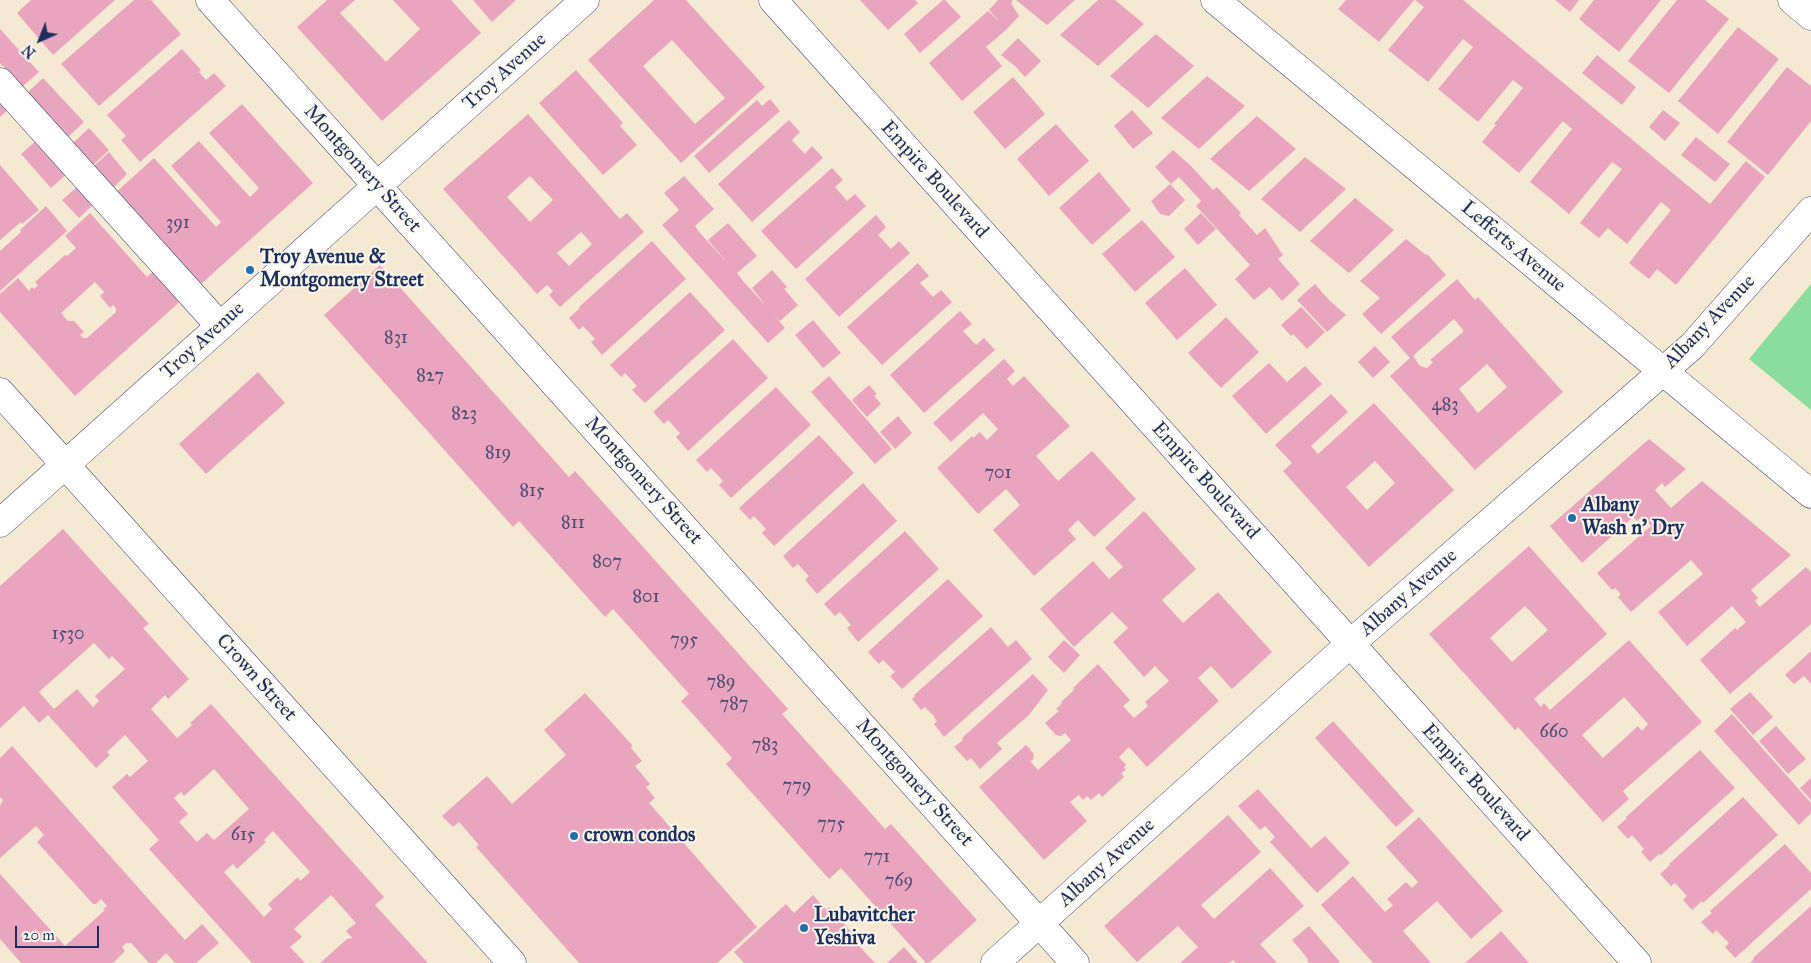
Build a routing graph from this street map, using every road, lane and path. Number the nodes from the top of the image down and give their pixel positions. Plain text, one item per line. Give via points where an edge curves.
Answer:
1 (210, 0) edge
2 (585, 0) edge
3 (772, 0) edge
4 (1215, 0) edge
5 (1792, 0) edge
6 (1811, 16) edge
7 (0, 82) edge
8 (378, 186) junction
9 (1811, 211) edge
10 (220, 326) junction
11 (1663, 371) junction
12 (0, 392) edge
13 (64, 464) junction
14 (1811, 494) edge
15 (0, 523) edge
16 (1350, 644) junction
17 (1040, 923) junction
18 (512, 963) edge
19 (995, 963) edge
20 (1076, 963) edge
21 (1637, 963) edge

1 - 8 street, Montgomery Street
2 - 8 street, Troy Avenue
3 - 16 street, Empire Boulevard
4 - 11 street, Lefferts Avenue
5 - 6 street
7 - 10 street
8 - 10 street, Troy Avenue
8 - 17 street, Montgomery Street
9 - 11 street, Albany Avenue via 1692,346
10 - 13 street, Troy Avenue
11 - 14 street, Lefferts Avenue
11 - 16 street, Albany Avenue
12 - 13 street, Crown Street
13 - 15 street, Troy Avenue
13 - 18 street, Crown Street
16 - 17 street, Albany Avenue
16 - 21 street, Empire Boulevard
17 - 19 street, Albany Avenue
17 - 20 street, Montgomery Street

